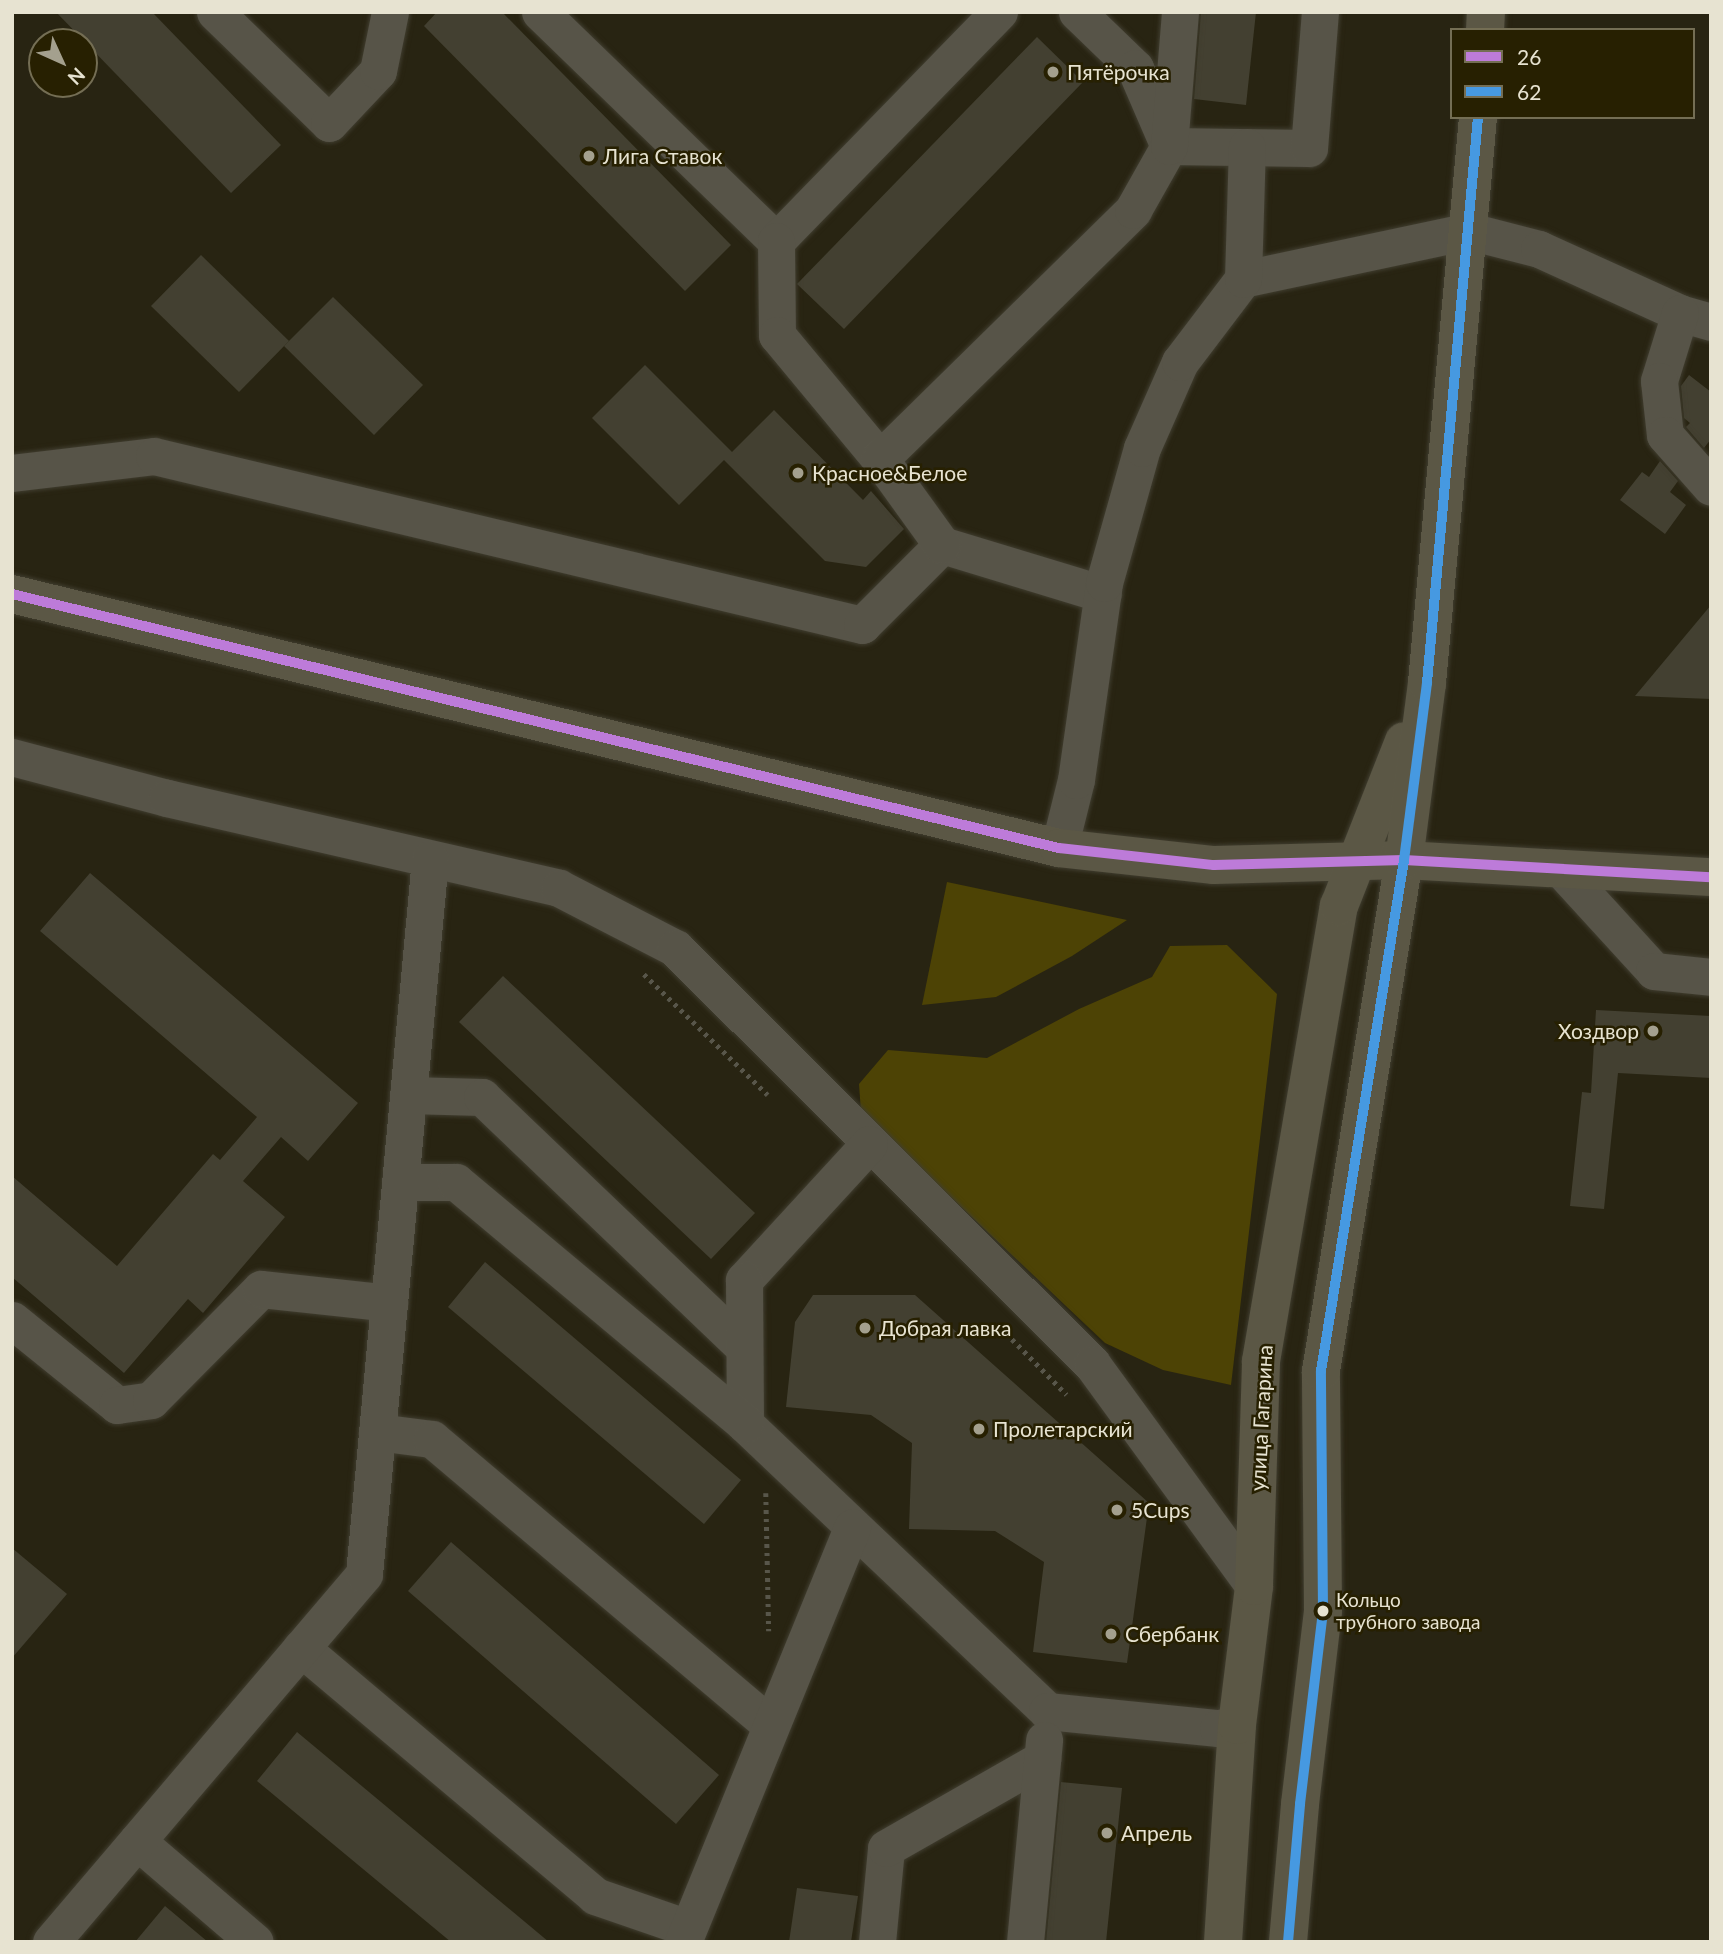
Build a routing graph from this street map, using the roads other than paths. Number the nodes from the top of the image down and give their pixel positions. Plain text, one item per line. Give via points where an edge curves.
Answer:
1 (215, 12) edge
2 (390, 12) edge
3 (540, 12) edge
4 (999, 12) edge
5 (1077, 12) edge
6 (1180, 12) edge
7 (1320, 12) edge
8 (1478, 119) edge
9 (1169, 146) junction
10 (1247, 147) junction
11 (1469, 231) junction
12 (776, 241) junction
13 (1243, 279) junction
14 (1695, 317) edge
15 (880, 459) junction
16 (12, 473) edge
17 (1711, 487) edge
18 (942, 545) junction
19 (12, 594) edge
20 (1103, 594) junction
21 (1427, 683) junction
22 (12, 757) edge
23 (1059, 848) junction
24 (430, 859) junction
25 (1358, 860) junction
26 (1404, 860) junction
27 (1560, 868) junction
28 (1711, 877) edge
29 (1711, 977) edge
30 (408, 1095) junction
31 (869, 1144) junction
32 (400, 1182) junction
33 (389, 1303) junction
34 (12, 1320) edge
35 (744, 1347) junction
36 (377, 1432) junction
37 (755, 1433) junction
38 (852, 1527) junction
39 (1254, 1586) junction
40 (301, 1647) junction
41 (1047, 1711) junction
42 (770, 1725) junction
43 (1237, 1726) junction
44 (1042, 1759) junction
45 (137, 1840) junction
46 (685, 1935) edge
47 (51, 1942) edge
48 (255, 1942) edge
49 (877, 1942) edge
50 (1025, 1942) edge
51 (1223, 1942) edge
52 (1288, 1942) edge

1 - 2 street via 329,123 378,71
3 - 12 street
4 - 12 street
5 - 9 street via 1135,68
6 - 9 street
7 - 10 street via 1309,148
8 - 11 main road
9 - 10 street
9 - 15 street via 1133,210
10 - 13 street
11 - 13 street
11 - 14 street via 1539,249
11 - 21 main road
12 - 15 street via 777,335
13 - 20 street via 1180,362 1158,411 1142,449
14 - 17 street via 1659,381 1665,435
15 - 18 street
16 - 18 street via 154,456 862,625
18 - 20 street
19 - 23 main road
20 - 23 street via 1076,780
21 - 25 main road, улица Гагарина
21 - 26 main road
22 - 24 street
23 - 25 main road via 1214,865
24 - 30 street
24 - 31 street via 559,888 675,948
25 - 26 main road
25 - 39 main road, улица Гагарина via 1339,906 1261,1361
26 - 27 main road
26 - 52 main road via 1321,1371 1323,1611
27 - 28 main road
27 - 29 street via 1654,971
30 - 32 street
30 - 35 street via 482,1097
31 - 35 street via 744,1280
31 - 39 street via 1092,1364
32 - 33 street
32 - 37 street via 456,1182
33 - 34 street via 261,1289 151,1400 117,1405
33 - 36 street
35 - 37 street
36 - 40 street via 364,1574
36 - 42 street via 432,1438
37 - 38 street
38 - 41 street
38 - 42 street
39 - 43 main road, улица Гагарина
40 - 45 street
40 - 46 street via 595,1896
41 - 43 street
41 - 44 street
42 - 46 street
43 - 51 main road, улица Гагарина
44 - 49 street via 886,1848
44 - 50 street
45 - 47 street
45 - 48 street

